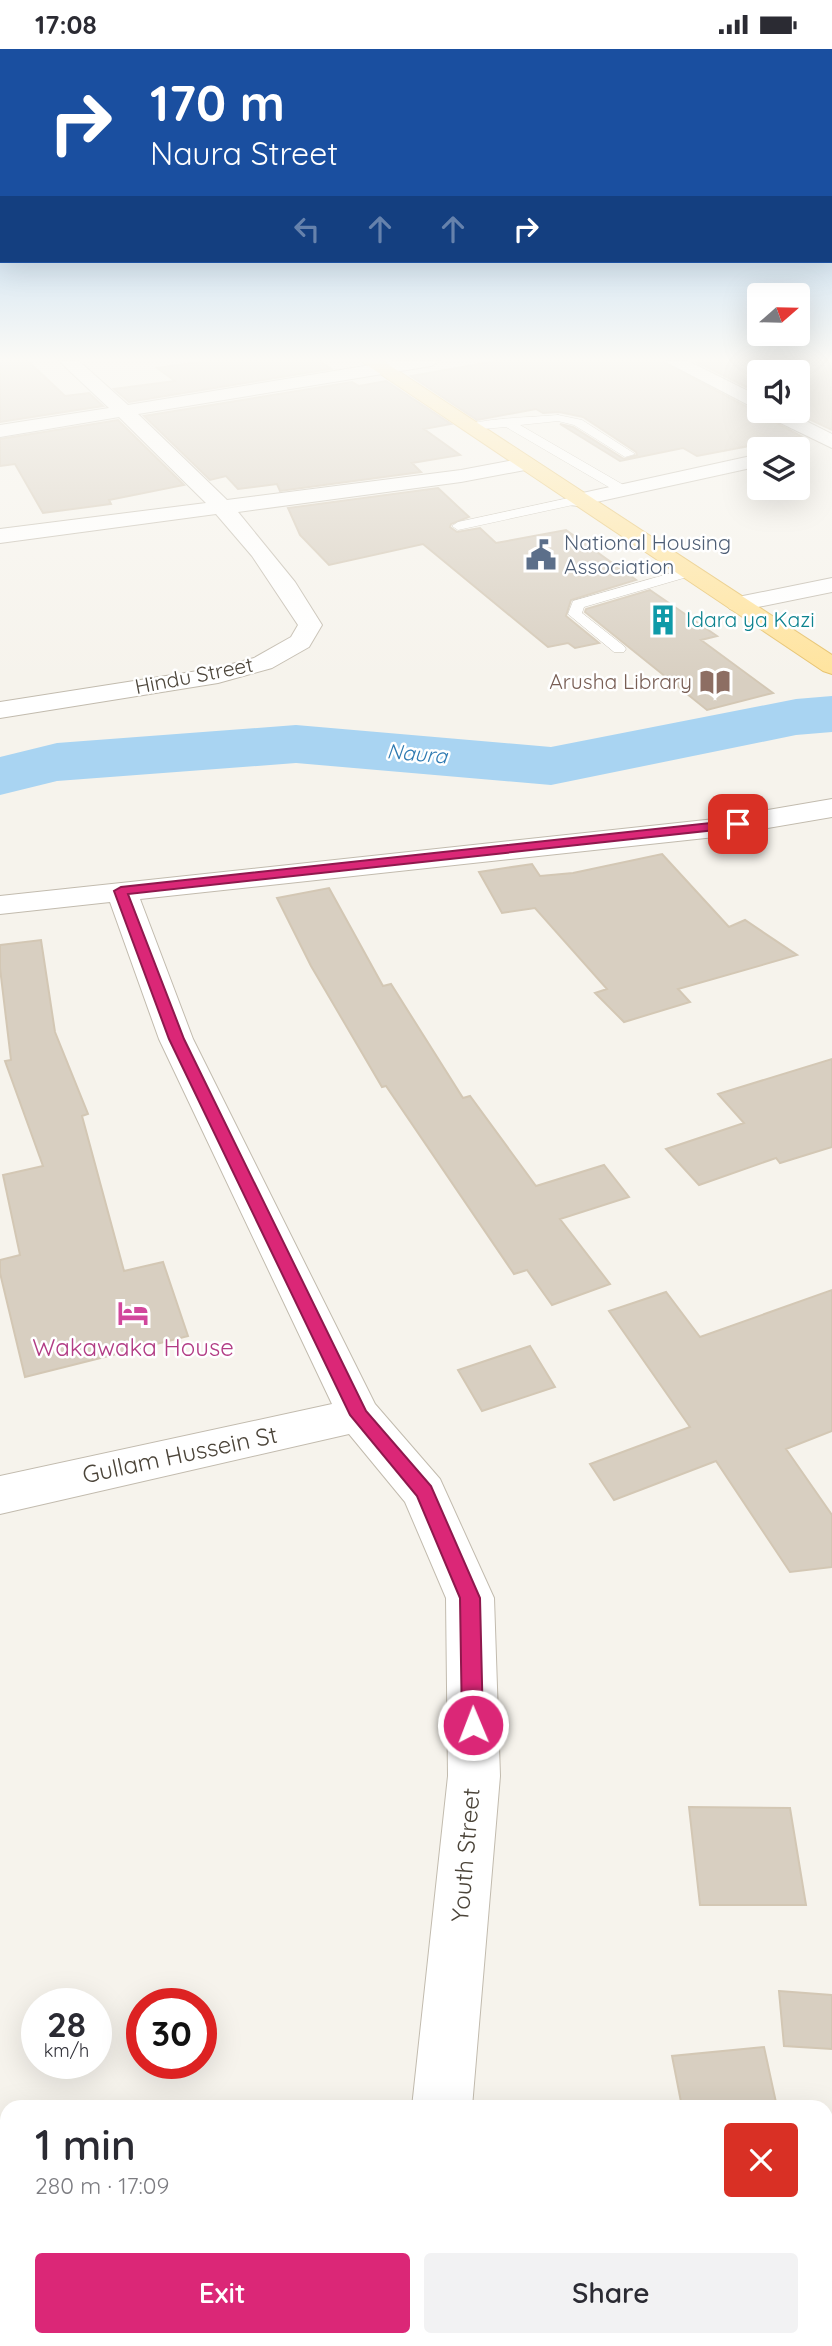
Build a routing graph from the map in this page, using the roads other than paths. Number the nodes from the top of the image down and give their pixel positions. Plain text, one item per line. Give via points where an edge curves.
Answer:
1 (182, 468) edge
2 (501, 468) edge
3 (531, 468) edge
4 (585, 468) edge
5 (722, 468) edge
6 (622, 490) junction
7 (578, 500) junction
8 (221, 506) junction
9 (458, 526) dead end
10 (0, 536) edge
11 (689, 572) junction
12 (832, 585) edge
13 (738, 604) junction
14 (619, 649) dead end
15 (832, 666) edge
16 (0, 710) edge
17 (832, 809) edge
18 (121, 891) junction
19 (0, 905) edge
20 (359, 1415) junction
21 (0, 1495) edge
22 (443, 2100) edge

1 - 8 street
2 - 8 street
3 - 7 main road
4 - 6 lane
5 - 6 street
6 - 7 street
7 - 9 lane
7 - 11 main road
8 - 10 street
8 - 16 street, Hindu Street via 299,606 310,625 300,642 263,663 218,675
11 - 13 main road
11 - 14 lane via 578,604 575,614
12 - 13 street
13 - 15 main road
17 - 18 street via 715,828
18 - 19 street
18 - 20 street, Youth Street via 176,1039
20 - 21 street, Gullam Hussein St
20 - 22 street, Youth Street via 424,1492 470,1598 474,1776

